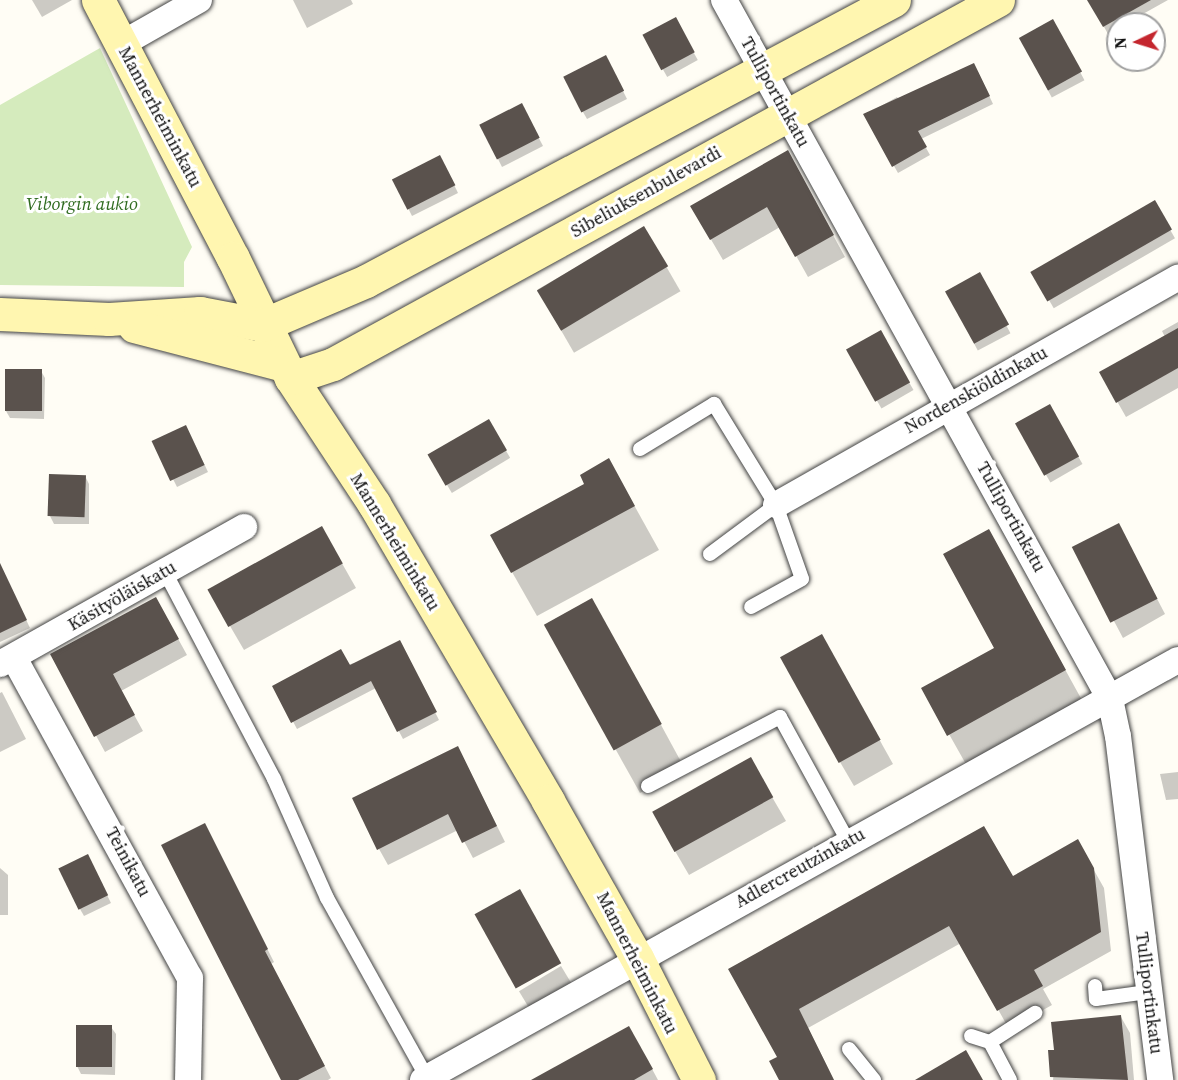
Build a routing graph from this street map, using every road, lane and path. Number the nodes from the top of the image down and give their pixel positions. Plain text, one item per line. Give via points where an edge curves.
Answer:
1 (98, 0) edge
2 (200, 0) edge
3 (724, 0) edge
4 (894, 0) edge
5 (999, 0) edge
6 (132, 38) dead end
7 (764, 71) junction
8 (788, 115) junction
9 (1178, 278) edge
10 (0, 314) edge
11 (109, 319) junction
12 (263, 325) junction
13 (287, 371) junction
14 (950, 404) junction
15 (640, 449) dead end
16 (776, 505) junction
17 (244, 527) dead end
18 (710, 554) dead end
19 (165, 572) junction
20 (751, 607) dead end
21 (1178, 660) edge
22 (7, 661) edge
23 (1110, 699) junction
24 (648, 786) dead end
25 (848, 842) junction
26 (637, 958) junction
27 (1095, 986) dead end
28 (1148, 993) junction
29 (1035, 1013) dead end
30 (972, 1036) dead end
31 (990, 1042) junction
32 (849, 1049) dead end
33 (1165, 1065) edge
34 (425, 1079) edge
35 (188, 1080) edge
36 (699, 1080) edge
37 (873, 1080) edge
38 (1010, 1080) edge

1 - 12 main road, Mannerheiminkatu via 233,258
2 - 6 street
3 - 7 street, Tulliportinkatu
4 - 7 main road
5 - 8 main road, Sibeliuksenbulevardi
7 - 8 street, Tulliportinkatu
7 - 12 main road via 366,281
8 - 13 main road, Sibeliuksenbulevardi via 333,364
8 - 14 street, Tulliportinkatu
9 - 14 street, Nordenskiöldinkatu
10 - 11 main road
11 - 12 main road via 200,313
11 - 13 main road
12 - 13 main road, Mannerheiminkatu
13 - 26 main road, Mannerheiminkatu via 374,504
14 - 16 street, Nordenskiöldinkatu
14 - 23 street, Tulliportinkatu
15 - 16 lane via 714,404
16 - 18 lane
16 - 20 lane via 802,579
17 - 19 street, Käsityöläiskatu
19 - 22 street, Käsityöläiskatu
19 - 34 lane via 274,778 327,898
21 - 23 street, Adlercreutzinkatu
22 - 35 street, Teinikatu via 190,978
23 - 25 street, Adlercreutzinkatu
23 - 28 street, Tulliportinkatu via 1118,736
24 - 25 lane via 780,717
25 - 26 street, Adlercreutzinkatu
26 - 34 street, Adlercreutzinkatu
26 - 36 main road, Mannerheiminkatu
27 - 28 lane via 1096,999
28 - 33 street, Tulliportinkatu
29 - 31 lane
30 - 31 lane
31 - 38 lane
32 - 37 lane

